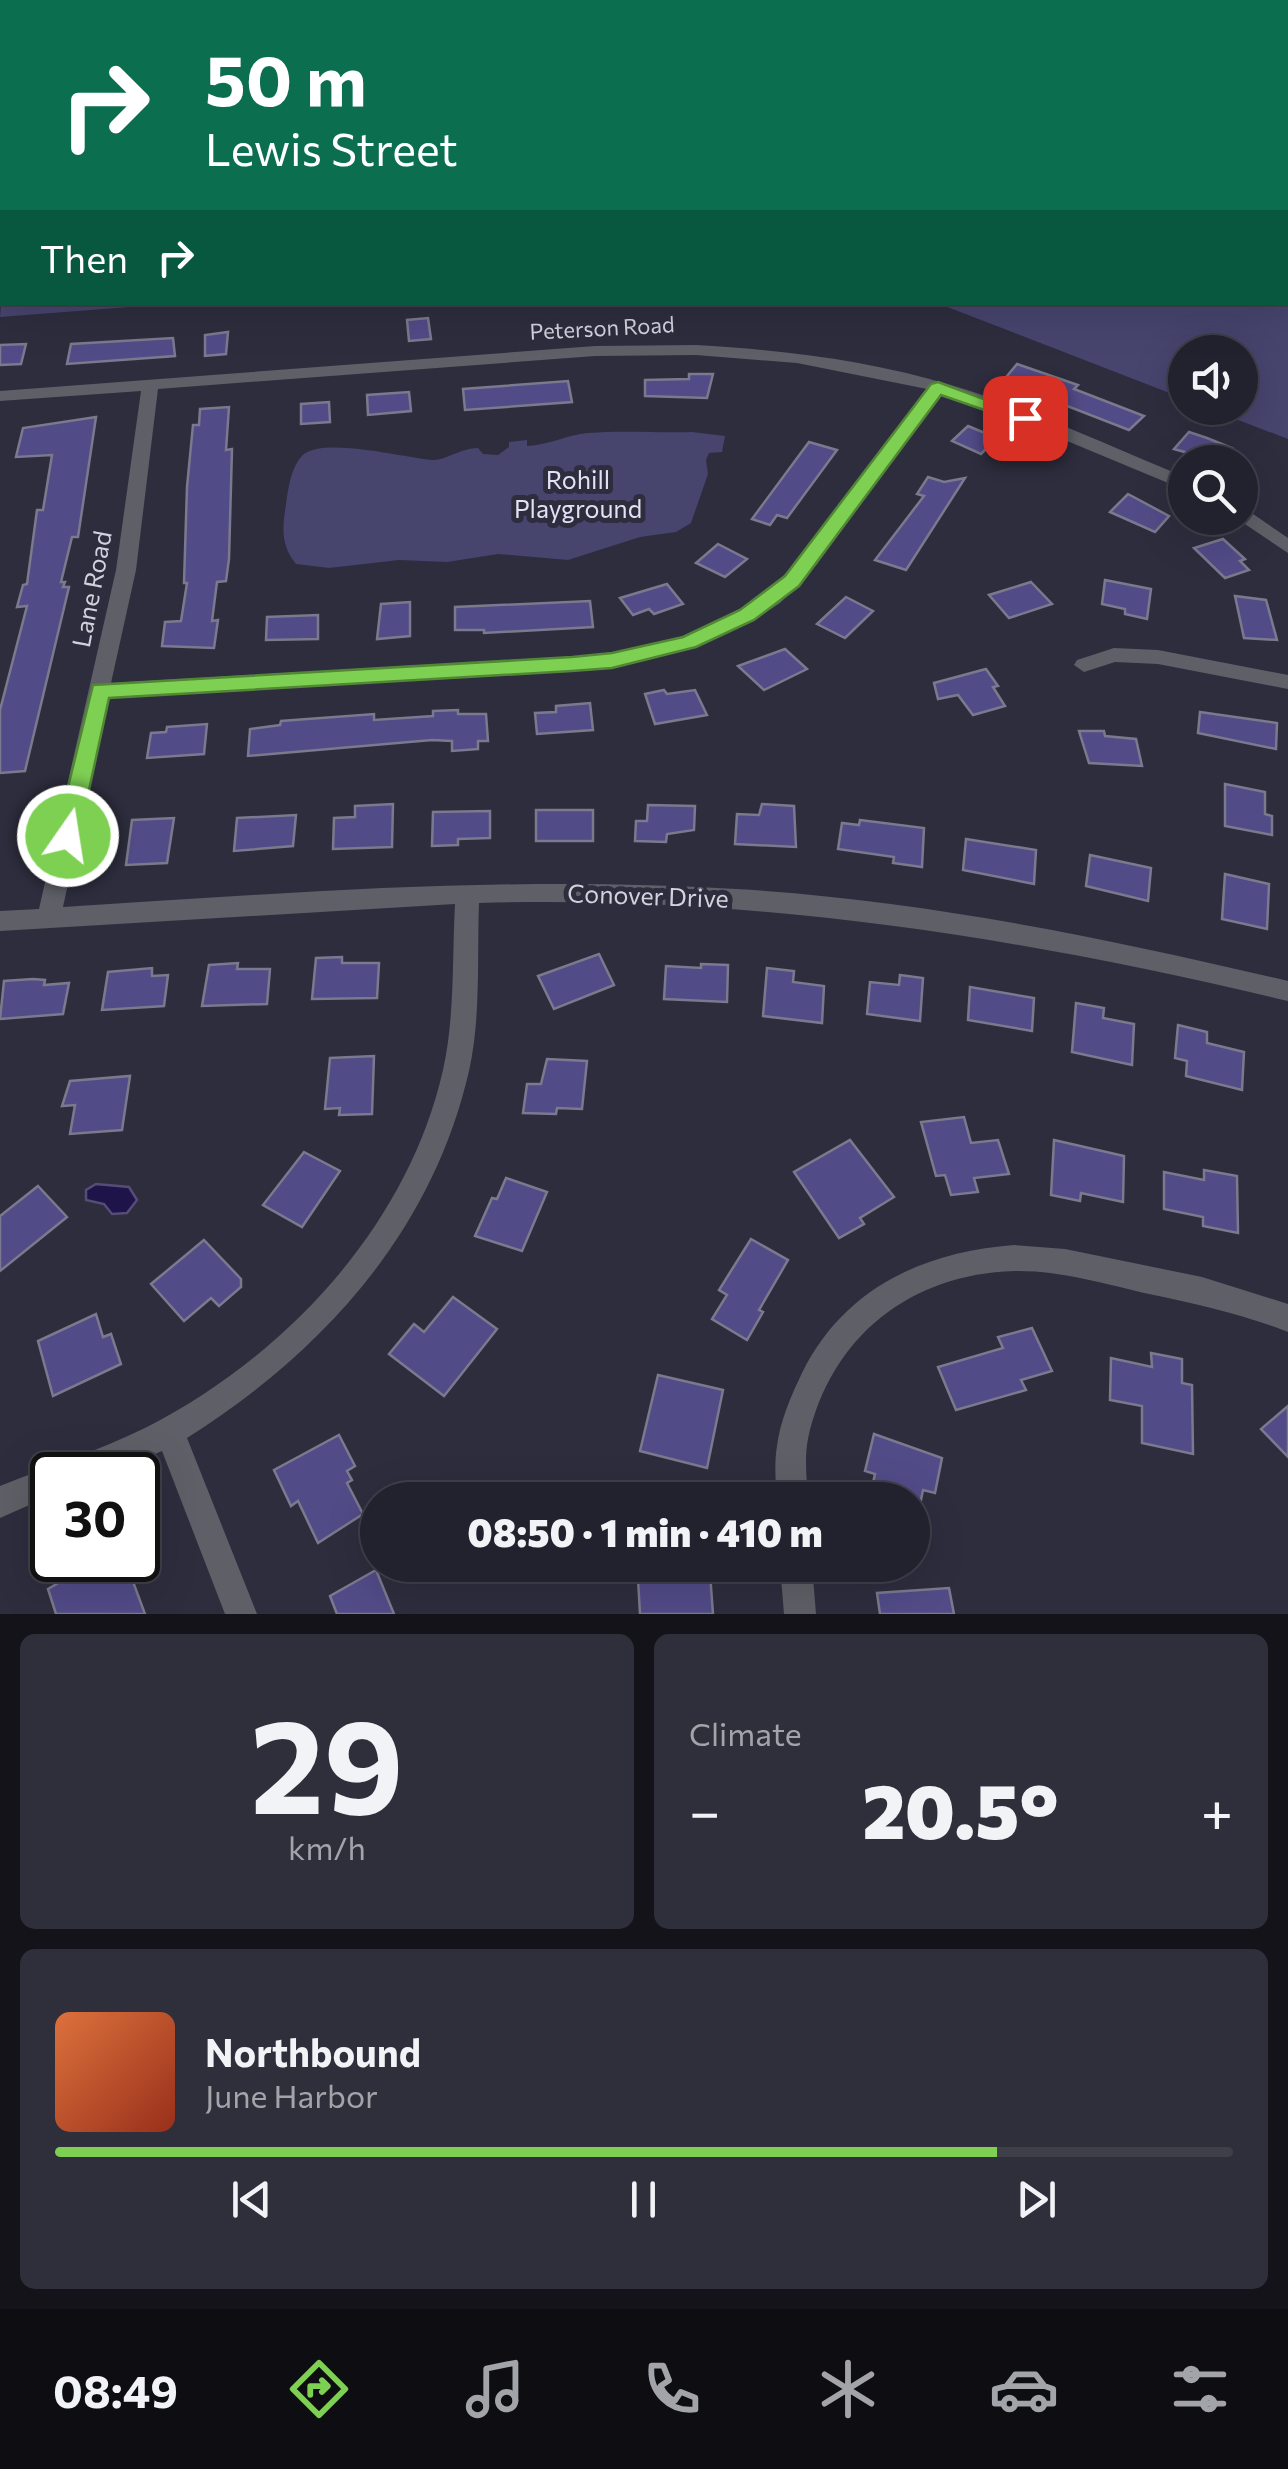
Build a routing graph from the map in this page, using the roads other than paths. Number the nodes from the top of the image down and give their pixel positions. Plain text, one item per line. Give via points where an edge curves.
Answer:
1 (150, 385) junction
2 (938, 388) junction
3 (0, 396) edge
4 (1168, 477) edge
5 (1258, 524) edge
6 (1288, 547) edge
7 (1084, 665) dead end
8 (1288, 682) edge
9 (100, 691) junction
10 (466, 895) junction
11 (49, 918) junction
12 (0, 921) edge
13 (1288, 991) edge
14 (1288, 1318) edge
15 (170, 1431) junction
16 (120, 1452) edge
17 (792, 1482) edge
18 (30, 1489) edge
19 (0, 1502) edge
20 (797, 1582) edge
21 (242, 1614) edge
22 (800, 1614) edge

1 - 2 street, Peterson Road via 669,348 820,360
1 - 3 street, Peterson Road
1 - 9 street, Lane Road via 126,570
2 - 4 street, Peterson Road
2 - 9 street via 792,581 747,615 688,642 585,663
5 - 6 street
7 - 8 street via 1114,655 1158,656
9 - 11 street, Lane Road
10 - 11 street, Conover Drive
10 - 13 street, Conover Drive via 662,894 819,904 1047,938
10 - 15 street via 456,1068 420,1177 382,1242 338,1298 293,1341
11 - 12 street, Conover Drive
14 - 17 street via 1258,1304 1073,1264 1016,1258 925,1274 854,1318 829,1353 806,1394 792,1443
15 - 16 street
15 - 21 street
18 - 19 street
20 - 22 street

